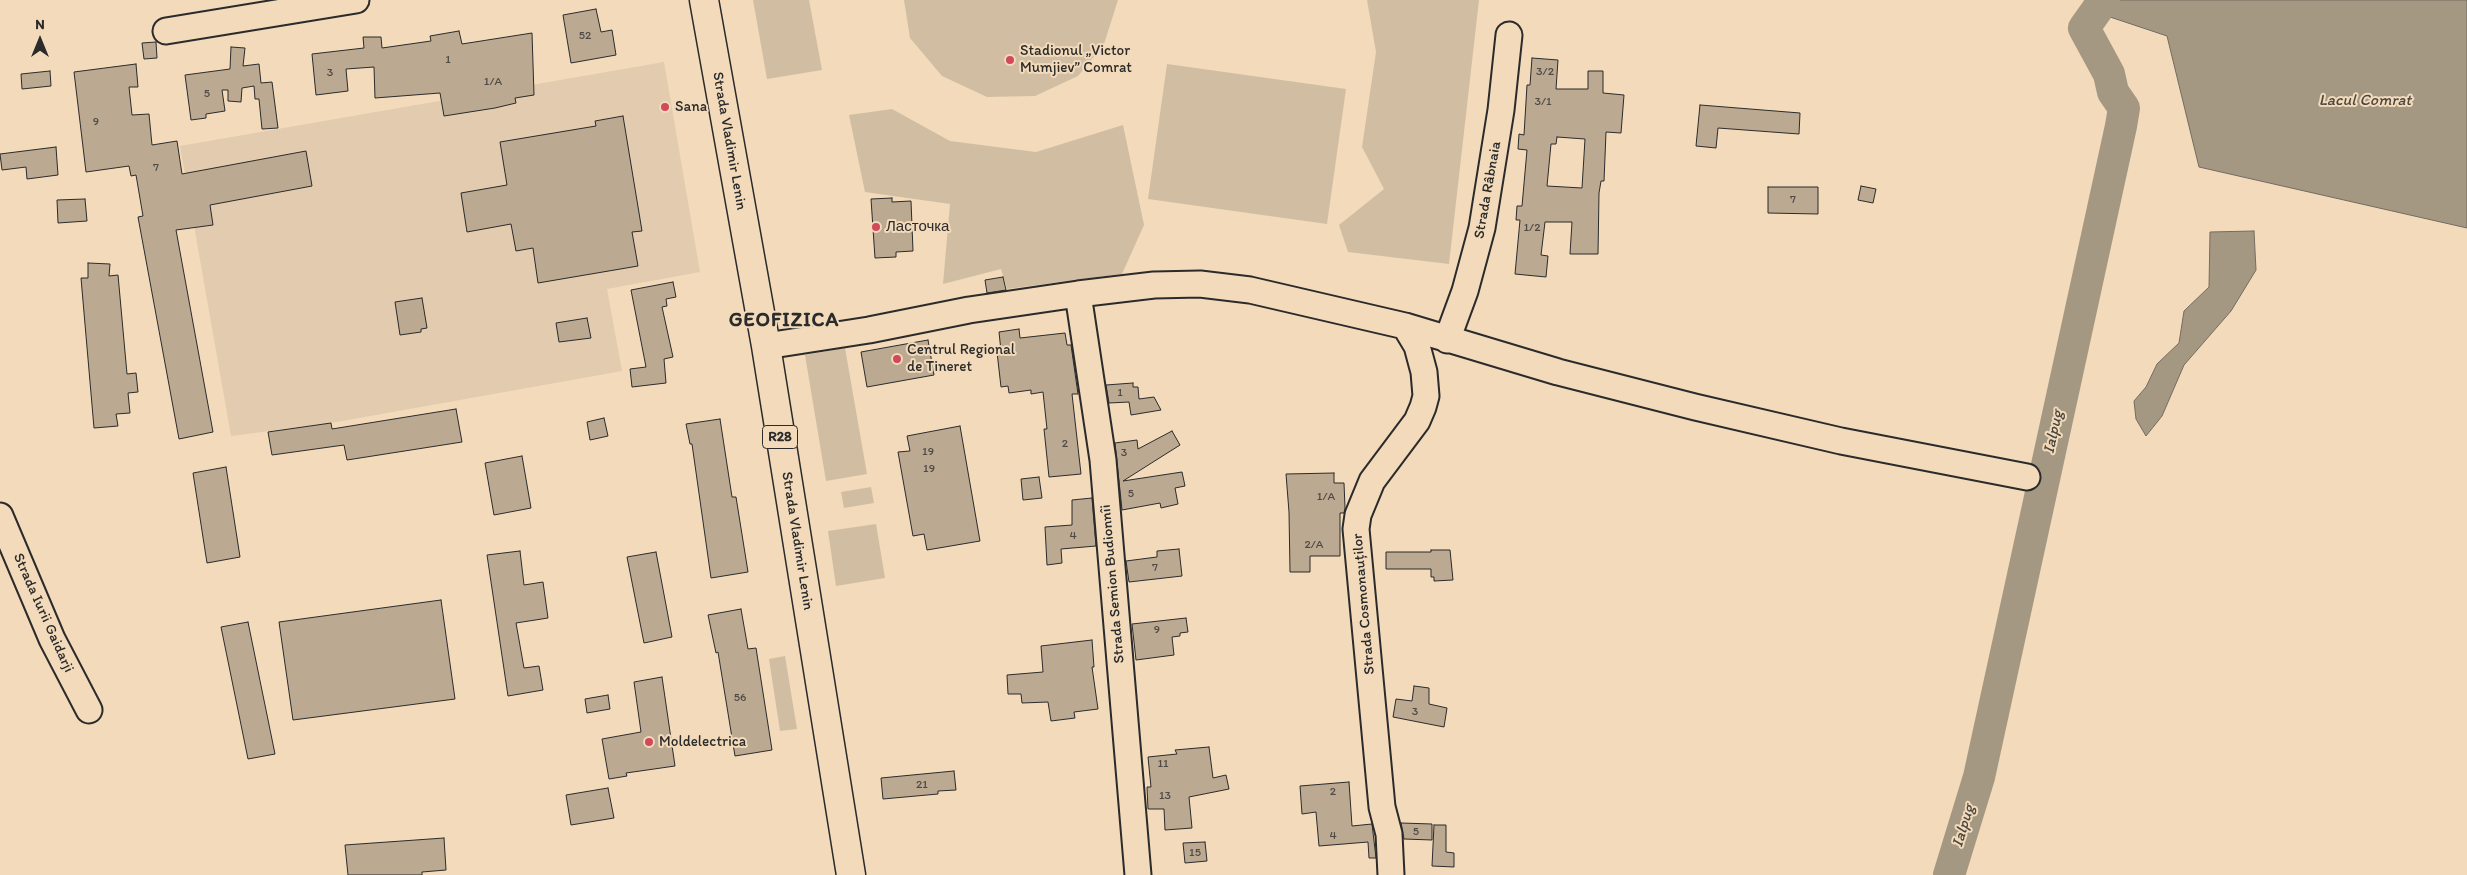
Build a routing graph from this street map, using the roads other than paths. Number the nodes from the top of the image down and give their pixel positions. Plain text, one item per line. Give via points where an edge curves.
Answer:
1 (356, 0) edge
2 (704, 0) edge
3 (166, 31) dead end
4 (1509, 35) dead end
5 (1078, 294) junction
6 (1405, 326) junction
7 (1447, 340) junction
8 (766, 346) junction
9 (2027, 477) dead end
10 (0, 516) edge
11 (89, 710) dead end
12 (851, 875) edge
13 (1138, 875) edge
14 (1391, 875) edge

1 - 3 street
2 - 8 main road, Strada Vladimir Lenin / R28
4 - 7 street, Strada Râbnaia via 1482,228 1465,291
5 - 6 street via 1154,285 1200,284 1250,290
5 - 8 street
5 - 13 street, Strada Semion Budionnîi via 1102,460
6 - 7 street
6 - 14 street, Strada Cosmonauților via 1417,346 1424,372 1424,407 1372,481 1360,509 1356,529
7 - 9 street via 1695,407 1841,441
8 - 12 main road, Strada Vladimir Lenin / R28
10 - 11 street, Strada Iurii Gaidarji via 52,639

